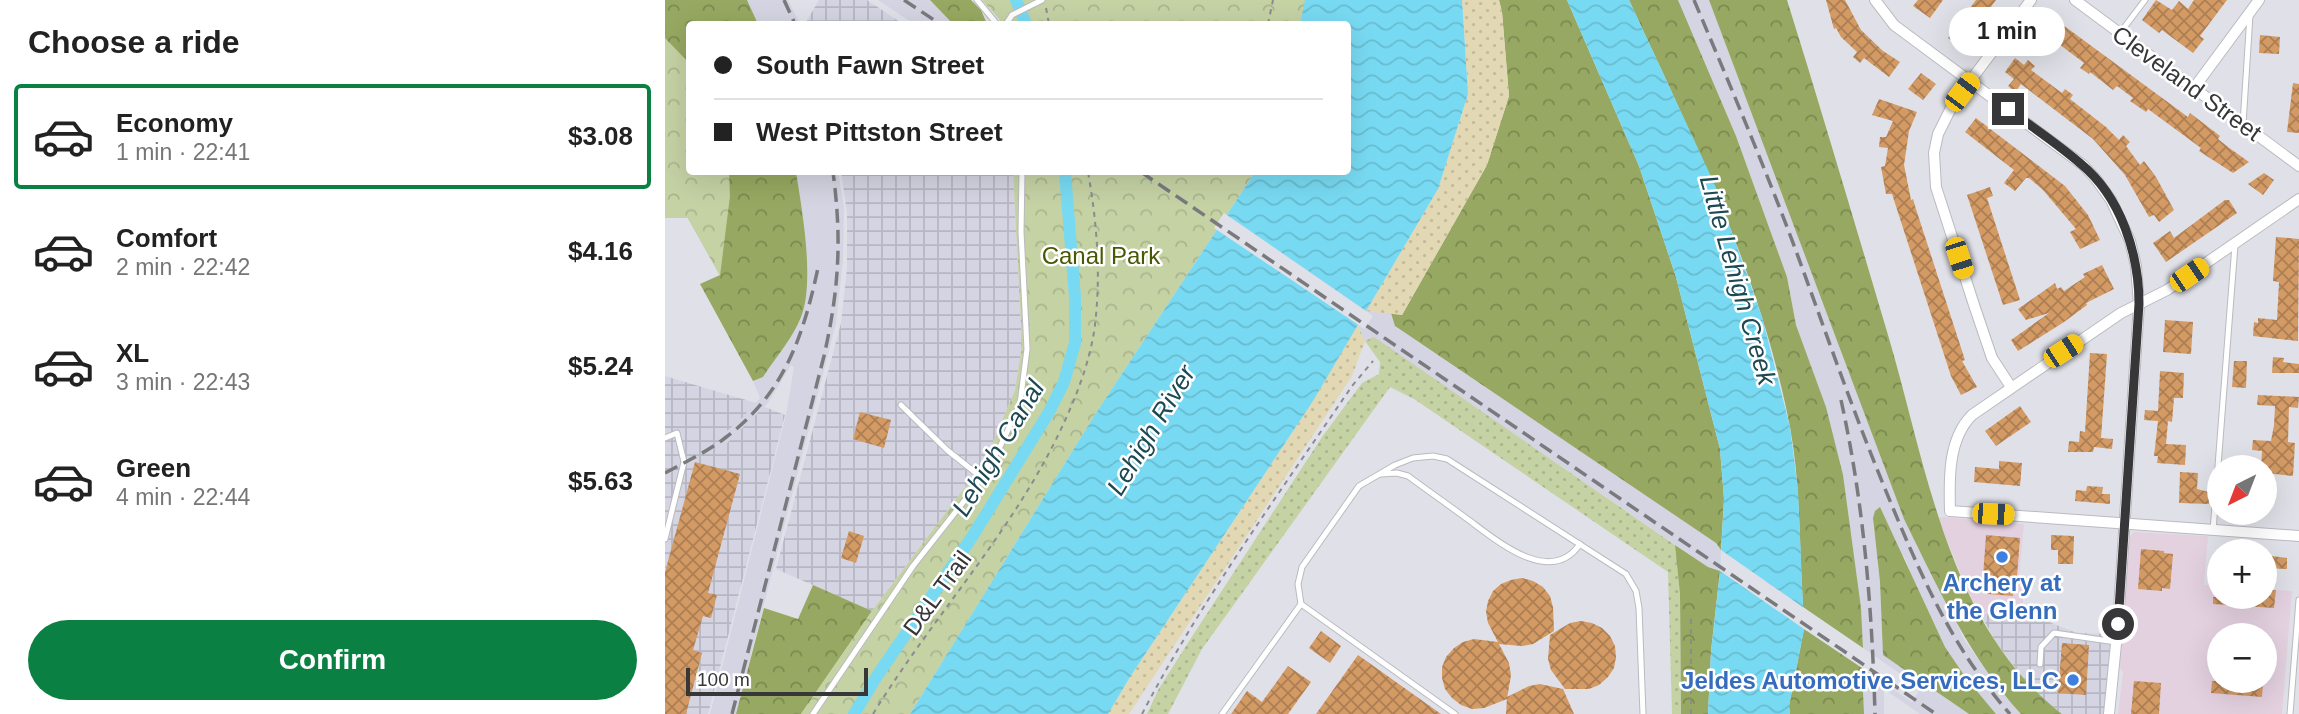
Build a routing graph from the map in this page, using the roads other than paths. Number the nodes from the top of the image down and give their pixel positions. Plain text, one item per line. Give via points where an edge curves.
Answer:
1 (977, 0) edge
2 (1043, 0) edge
3 (1874, 0) edge
4 (2031, 0) edge
5 (2075, 0) edge
6 (2145, 0) edge
7 (2259, 0) edge
8 (2251, 12) junction
9 (994, 21) edge
10 (1008, 21) edge
11 (2120, 33) junction
12 (1971, 81) junction
13 (2194, 88) junction
14 (2242, 124) junction
15 (2299, 166) edge
16 (1022, 175) edge
17 (2299, 199) edge
18 (2235, 244) junction
19 (2139, 304) junction
20 (2011, 387) junction
21 (901, 405) dead end
22 (665, 438) edge
23 (1378, 474) junction
24 (981, 477) junction
25 (2125, 523) junction
26 (2213, 531) junction
27 (2299, 536) edge
28 (665, 539) edge
29 (1580, 544) junction
30 (2299, 600) edge
31 (1301, 604) junction
32 (2116, 642) junction
33 (2040, 664) dead end
34 (813, 714) edge
35 (1222, 714) edge
36 (1455, 714) edge
37 (1643, 714) edge
38 (2109, 714) edge
39 (2290, 714) edge

1 - 9 lane
2 - 10 lane
3 - 12 street via 1894,25
4 - 12 street
5 - 11 street, Cleveland Street
6 - 11 lane
7 - 8 street
8 - 13 street
8 - 14 lane
11 - 13 street, Cleveland Street
12 - 19 street via 2096,179 2130,241
12 - 20 street via 1944,118 1933,170 1992,358
13 - 14 street, Cleveland Street
14 - 15 street, Cleveland Street
16 - 24 lane via 1027,349 1020,404
17 - 18 street
18 - 19 street
18 - 26 lane
19 - 20 street
19 - 25 street
20 - 25 street via 1972,415 1958,433 1950,511
21 - 24 lane
22 - 28 lane via 677,433 684,462
23 - 29 lane via 1413,458 1447,459
23 - 29 lane via 1408,477 1505,547 1532,560 1563,560
23 - 31 lane via 1359,486 1301,567
24 - 34 lane via 913,566
25 - 26 street
25 - 32 street
26 - 27 street
29 - 37 lane via 1626,574 1636,591
30 - 39 lane
31 - 35 lane
31 - 36 lane
32 - 33 lane via 2054,633 2041,647
32 - 38 street

